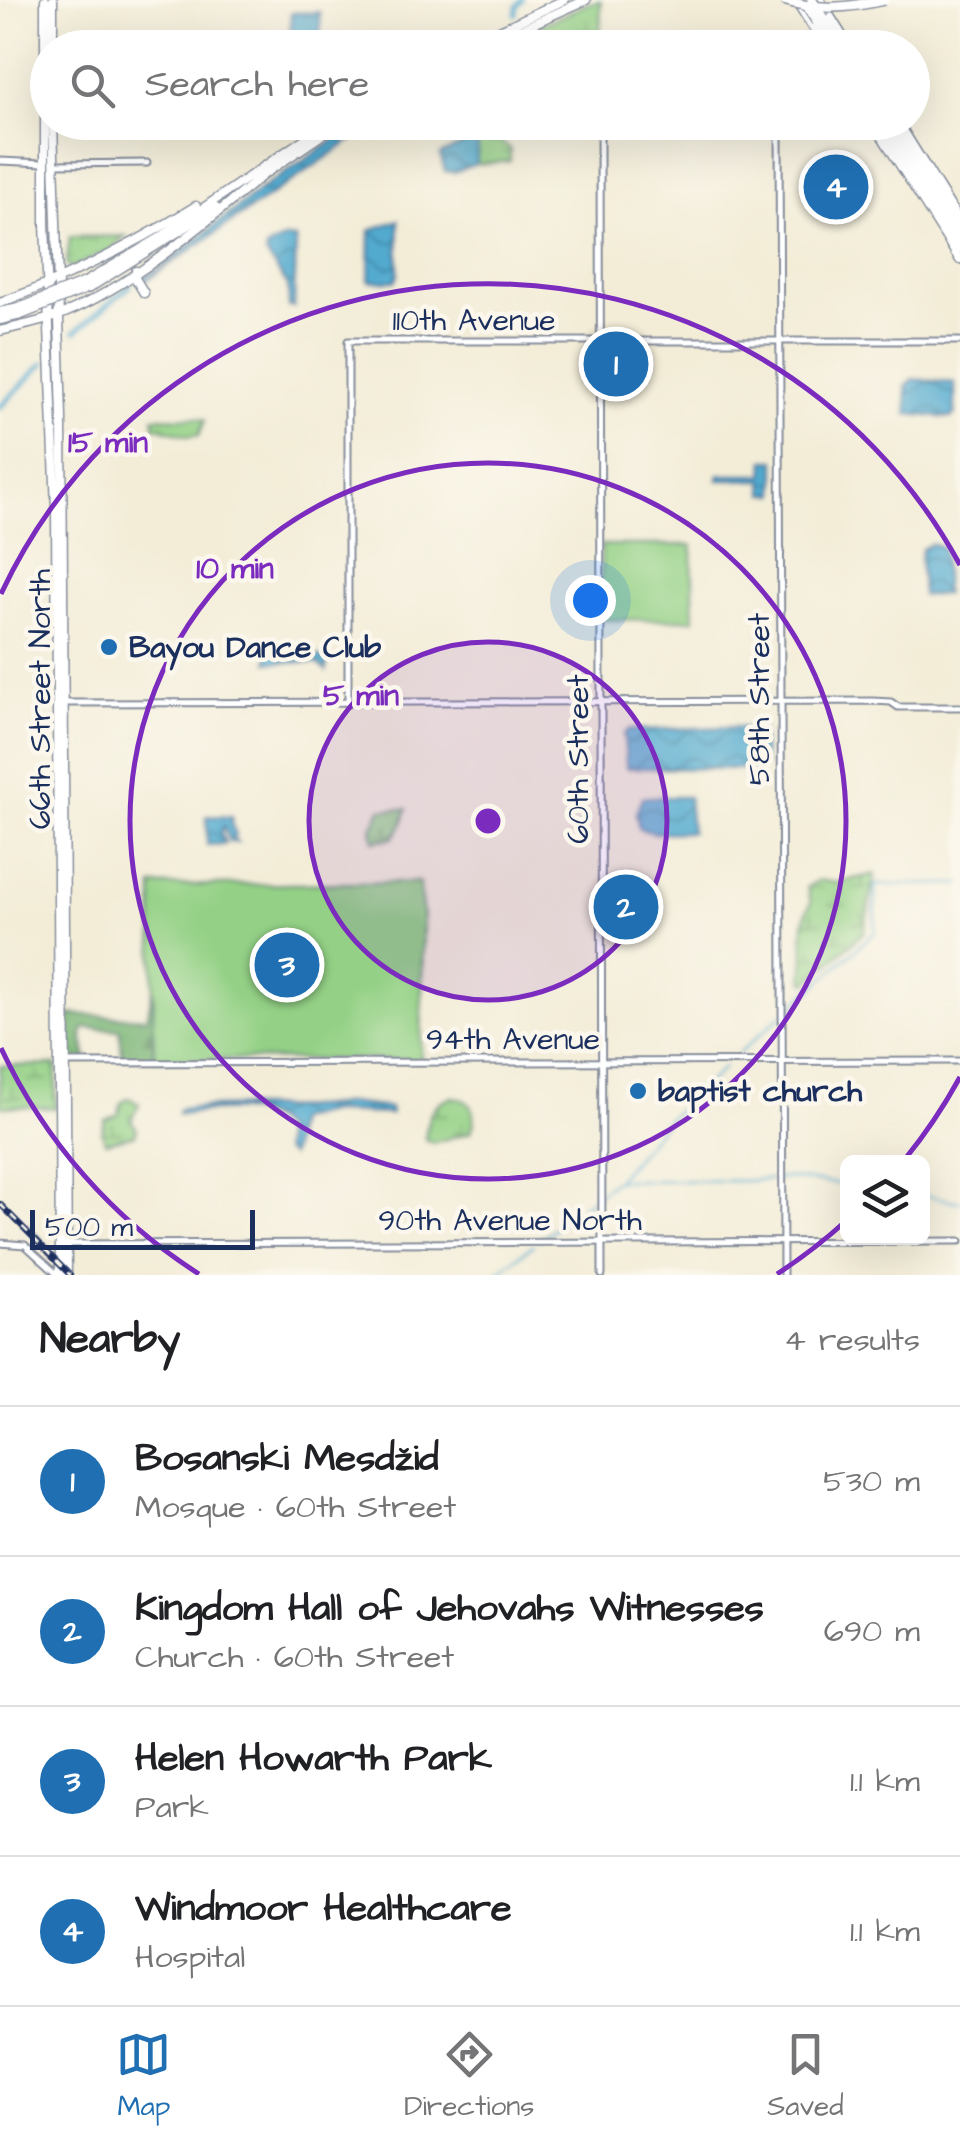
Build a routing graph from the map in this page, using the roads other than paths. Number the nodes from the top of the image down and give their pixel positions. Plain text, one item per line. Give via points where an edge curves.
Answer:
1 (44, 0) edge
2 (53, 0) edge
3 (564, 0) edge
4 (586, 0) edge
5 (783, 0) edge
6 (812, 0) edge
7 (864, 0) edge
8 (884, 0) edge
9 (799, 1) edge
10 (821, 9) edge
11 (47, 30) edge
12 (50, 30) edge
13 (500, 30) edge
14 (518, 30) edge
15 (837, 30) edge
16 (47, 140) edge
17 (51, 140) edge
18 (303, 140) edge
19 (315, 140) edge
20 (600, 140) edge
21 (779, 140) edge
22 (890, 140) edge
23 (892, 140) edge
24 (901, 140) edge
25 (901, 140) edge
26 (909, 140) edge
27 (0, 161) edge
28 (147, 163) dead end
29 (48, 164) junction
30 (264, 175) junction
31 (244, 180) junction
32 (942, 194) junction
33 (922, 199) joint
34 (960, 222) edge
35 (960, 234) edge
36 (960, 248) edge
37 (56, 254) junction
38 (960, 260) edge
39 (136, 271) junction
40 (77, 272) junction
41 (87, 285) junction
42 (27, 293) junction
43 (144, 293) dead end
44 (16, 297) junction
45 (94, 297) junction
46 (53, 299) junction
47 (0, 303) edge
48 (84, 303) junction
49 (0, 312) edge
50 (20, 312) junction
51 (0, 320) edge
52 (31, 324) junction
53 (2, 331) edge
54 (50, 337) junction
55 (960, 341) edge
56 (780, 342) junction
57 (601, 343) junction
58 (56, 524) junction
59 (63, 558) junction
60 (600, 702) junction
61 (782, 702) junction
62 (58, 704) junction
63 (348, 704) junction
64 (960, 707) edge
65 (782, 1061) junction
66 (960, 1061) edge
67 (602, 1062) junction
68 (65, 1063) junction
69 (960, 1241) edge
70 (0, 1242) edge
71 (602, 1242) junction
72 (782, 1242) junction
73 (64, 1244) junction
74 (62, 1275) edge
75 (602, 1275) edge
76 (783, 1275) edge

1 - 11 main road, 66th Street North
2 - 12 main road, 66th Street North
3 - 13 main road
4 - 14 main road
5 - 8 highway, bridge via 810,8
6 - 10 highway, bridge
7 - 9 highway, bridge
9 - 10 highway, bridge
10 - 15 main road
16 - 29 main road, 66th Street North
17 - 29 main road, 66th Street North
18 - 31 main road
19 - 30 main road
20 - 57 street, 60th Street
21 - 56 street, 58th Street
22 - 33 highway
23 - 36 highway
24 - 32 highway
25 - 35 highway
26 - 32 main road
27 - 29 street
28 - 29 street
29 - 37 main road, 66th Street North
29 - 46 main road, 66th Street North
30 - 39 main road
30 - 41 main road via 166,242
31 - 40 main road
31 - 41 main road
32 - 34 main road
33 - 38 main road
37 - 40 main road via 60,269
37 - 46 main road, 66th Street North
39 - 43 main road
39 - 45 main road
40 - 45 main road via 79,294
40 - 46 main road
41 - 50 main road, bridge
42 - 44 main road
42 - 46 main road
42 - 46 main road
44 - 47 main road
44 - 53 main road via 28,300 30,316
45 - 48 main road
46 - 48 main road
46 - 48 main road
46 - 52 main road
46 - 52 main road
46 - 54 main road, 66th Street North
46 - 59 main road, 66th Street North
49 - 50 main road
50 - 51 main road
52 - 53 main road
52 - 54 main road via 43,326
54 - 58 main road, 66th Street North
55 - 56 street, 110th Avenue
56 - 57 street, 110th Avenue
56 - 61 street, 58th Street
57 - 60 street, 60th Street
57 - 63 street, 110th Avenue via 348,341
58 - 59 main road
58 - 62 main road, 66th Street North
59 - 62 main road, 66th Street North
60 - 61 street
60 - 63 street
60 - 67 street, 60th Street
61 - 64 street
61 - 65 street, 58th Street
62 - 63 street
62 - 68 main road, 66th Street North
62 - 73 main road, 66th Street North
65 - 66 street, 94th Avenue
65 - 67 street, 94th Avenue
65 - 72 street, 58th Street
67 - 68 street, 94th Avenue
67 - 71 street, 60th Street
68 - 73 main road, 66th Street North
69 - 72 street, 90th Avenue North
70 - 74 street via 25,1245
71 - 72 street, 90th Avenue North
71 - 73 street, 90th Avenue North
71 - 75 street, 60th Street
72 - 76 street, 58th Street
73 - 74 main road, 66th Street North

